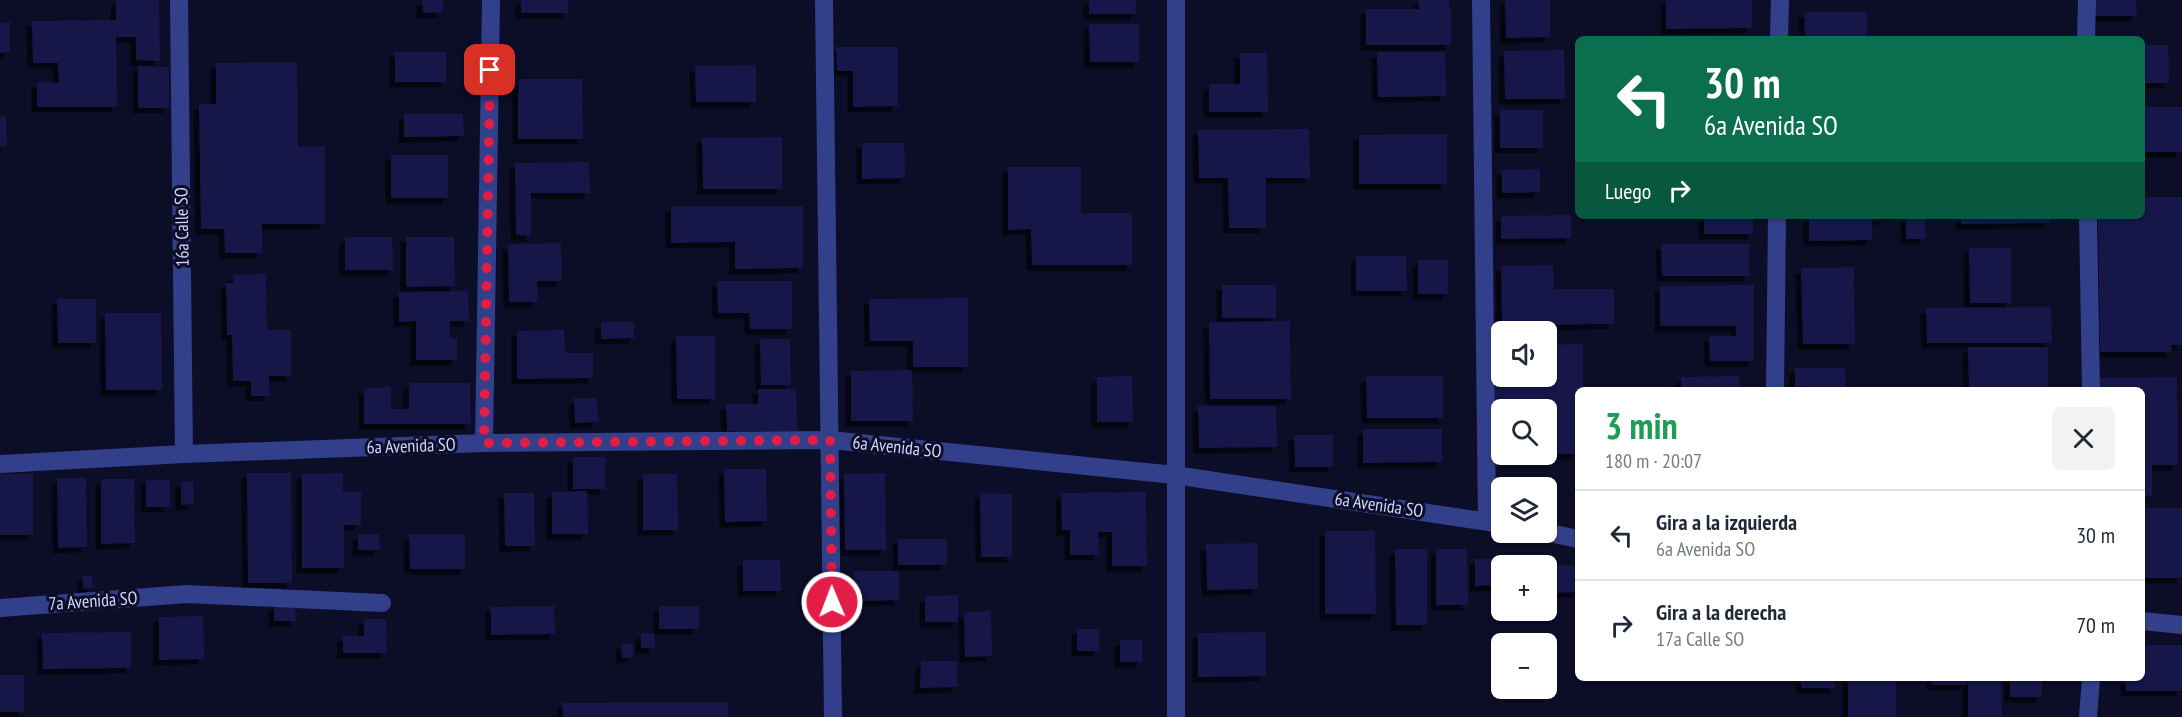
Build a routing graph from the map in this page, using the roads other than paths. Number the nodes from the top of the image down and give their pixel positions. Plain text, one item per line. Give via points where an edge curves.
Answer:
1 (179, 0) edge
2 (491, 0) edge
3 (824, 0) edge
4 (1176, 0) edge
5 (1482, 0) edge
6 (1780, 0) edge
7 (2087, 0) edge
8 (1779, 36) edge
9 (2086, 36) edge
10 (1777, 219) edge
11 (2088, 219) edge
12 (1775, 387) edge
13 (2091, 387) edge
14 (830, 440) junction
15 (484, 443) junction
16 (184, 454) junction
17 (0, 464) edge
18 (1175, 475) junction
19 (1493, 477) edge
20 (1491, 522) edge
21 (1557, 535) edge
22 (1575, 538) edge
23 (381, 603) dead end
24 (0, 608) edge
25 (2145, 621) edge
26 (2182, 626) edge
27 (2091, 681) edge
28 (833, 717) edge
29 (1176, 717) edge
30 (2088, 717) edge

1 - 16 street, 16a Calle SO
2 - 15 street
3 - 14 street
4 - 18 street
5 - 19 street
6 - 8 street
7 - 9 street
10 - 12 street
11 - 13 street
14 - 15 street, 6a Avenida SO
14 - 18 street, 6a Avenida SO
14 - 28 street
15 - 16 street, 6a Avenida SO
16 - 17 street, 6a Avenida SO
18 - 20 street, 6a Avenida SO
18 - 29 street
21 - 22 street
23 - 24 street, 7a Avenida SO via 187,594
25 - 26 street
27 - 30 street

